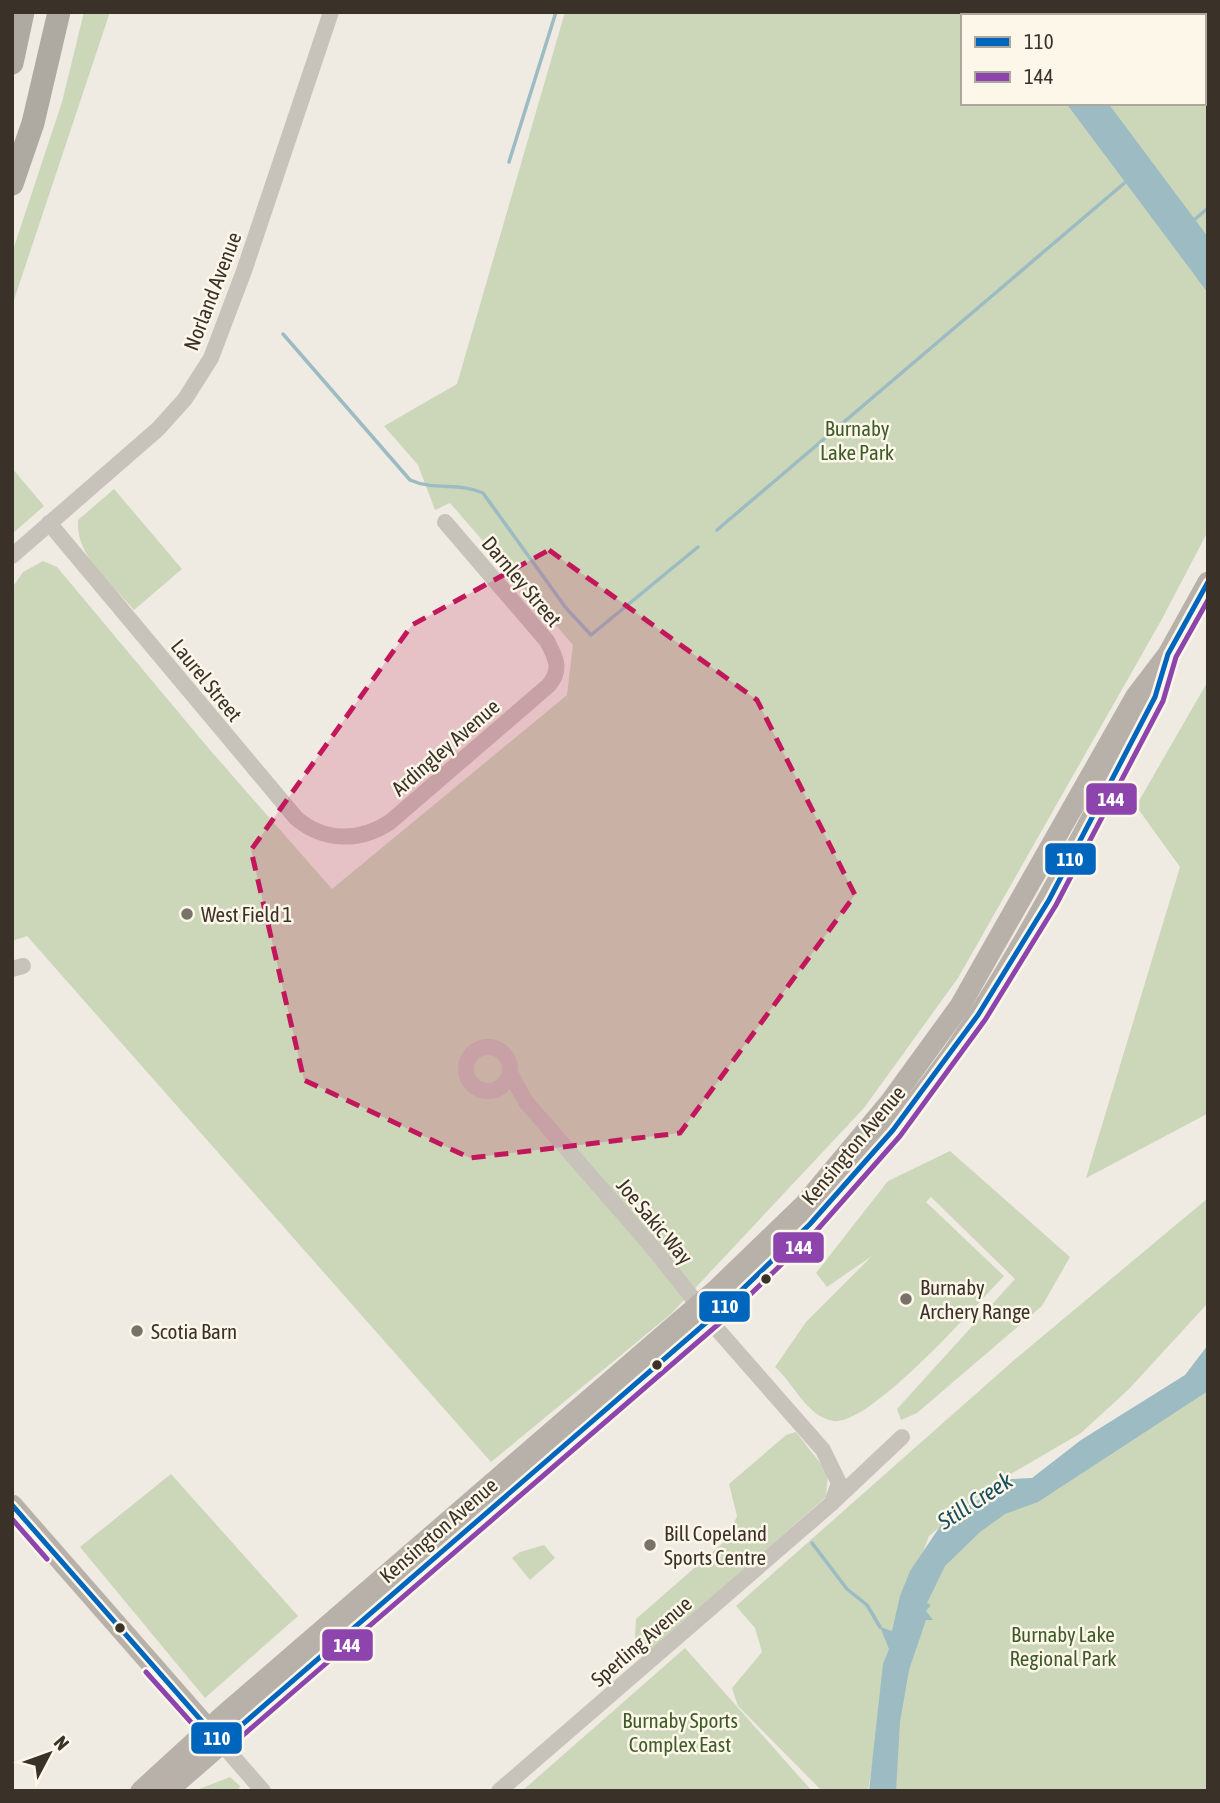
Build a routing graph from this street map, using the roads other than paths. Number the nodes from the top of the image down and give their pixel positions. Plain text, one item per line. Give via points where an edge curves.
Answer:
1 (23, 12) edge
2 (59, 12) edge
3 (331, 12) edge
4 (12, 63) edge
5 (12, 184) edge
6 (445, 522) dead end
7 (49, 523) junction
8 (12, 556) edge
9 (1208, 582) edge
10 (557, 672) joint
11 (349, 837) joint
12 (510, 1073) junction
13 (492, 1091) junction
14 (526, 1102) junction
15 (703, 1313) junction
16 (902, 1437) dead end
17 (832, 1503) junction
18 (12, 1504) edge
19 (215, 1736) junction
20 (141, 1791) edge
21 (167, 1791) edge
22 (263, 1791) edge
23 (499, 1791) edge

1 - 4 highway
2 - 5 highway via 33,124
3 - 7 street, Norland Avenue via 211,358 158,429
6 - 10 street, Darnley Street via 547,641 556,657
7 - 8 street, Norland Avenue
7 - 11 street, Laurel Street via 296,818 316,831
9 - 15 main road, Kensington Avenue via 1168,654 1136,696 953,1016 891,1101 805,1204
10 - 11 street, Ardingley Avenue via 549,685 390,822
12 - 13 street via 503,1085
12 - 13 street, Joe Sakic Way via 510,1061 500,1050 486,1047 473,1052 466,1065 468,1080 479,1089
12 - 14 street, Joe Sakic Way
13 - 14 street, Joe Sakic Way
14 - 15 street, Joe Sakic Way
15 - 17 street, Joe Sakic Way via 823,1450 839,1483
15 - 19 main road, Kensington Avenue
16 - 17 street, Sperling Avenue
17 - 23 street, Sperling Avenue
18 - 19 main road
19 - 20 main road, Kensington Avenue
19 - 21 main road, Kensington Avenue
19 - 22 street

